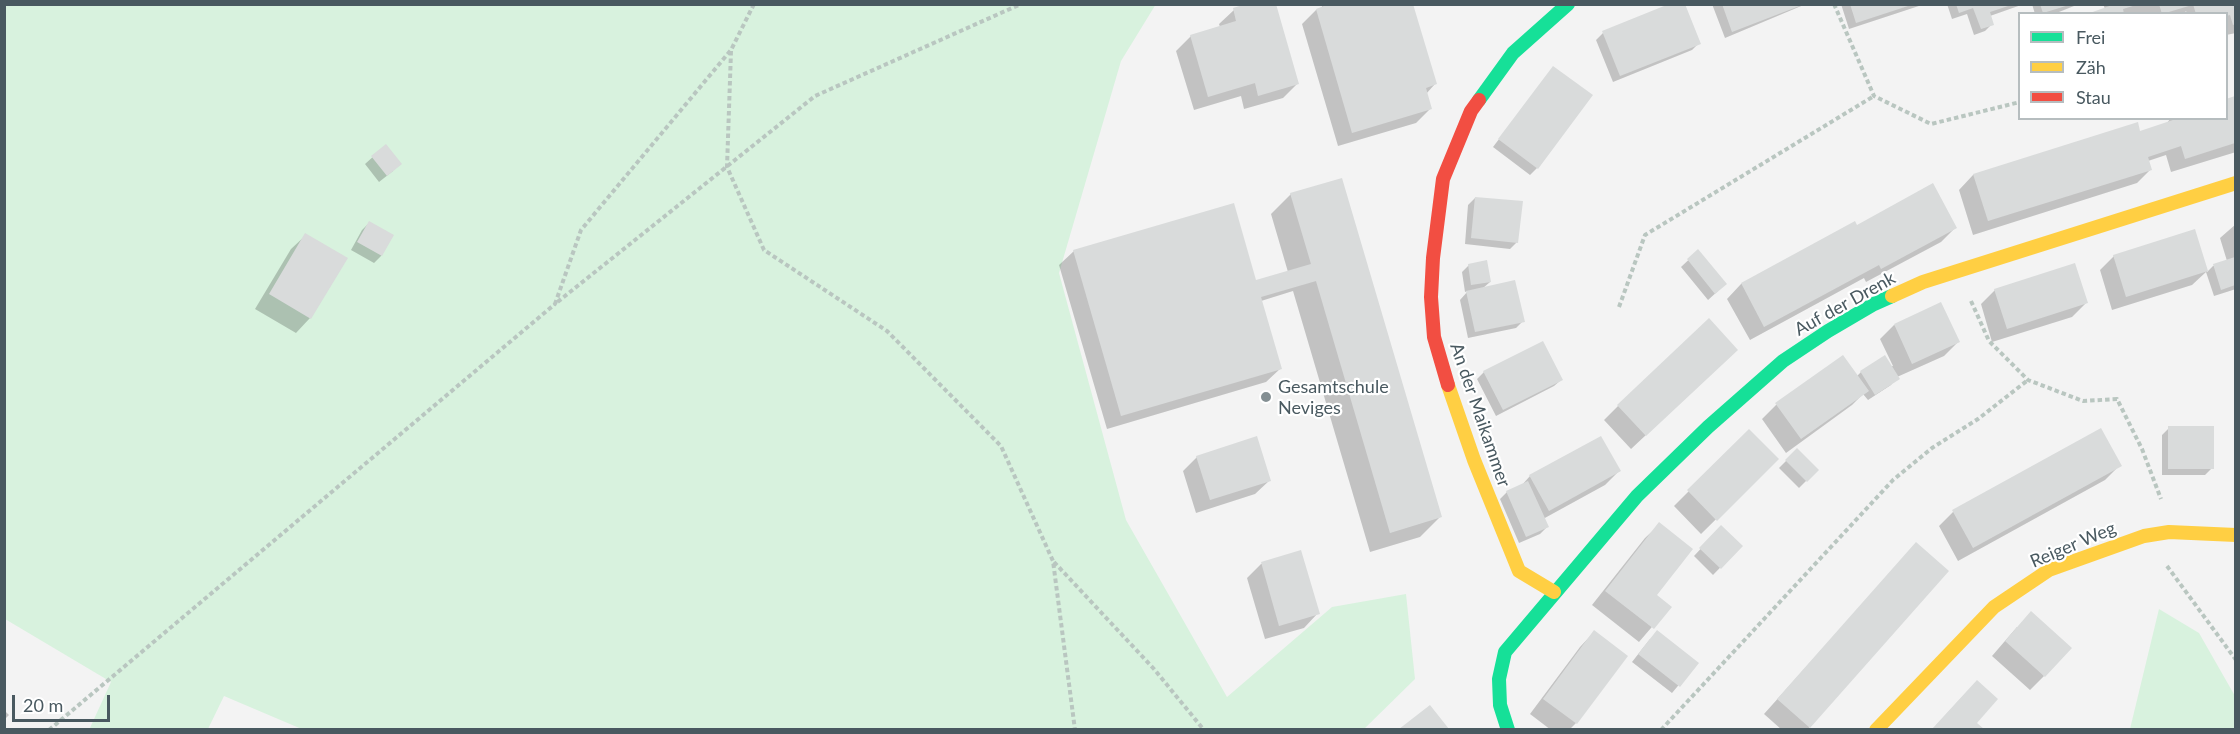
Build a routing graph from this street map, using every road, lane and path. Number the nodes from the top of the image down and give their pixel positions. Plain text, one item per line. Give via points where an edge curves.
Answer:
1 (754, 4) edge
2 (1021, 4) edge
3 (1568, 4) edge
4 (1834, 4) edge
5 (731, 50) junction
6 (1874, 96) junction
7 (2018, 102) edge
8 (727, 166) junction
9 (2235, 183) edge
10 (1959, 269) junction
11 (555, 304) junction
12 (1619, 307) dead end
13 (2028, 380) junction
14 (2169, 532) junction
15 (2235, 535) edge
16 (2144, 536) junction
17 (1053, 561) junction
18 (1554, 592) junction
19 (2235, 660) edge
20 (48, 729) edge
21 (1075, 729) edge
22 (1204, 729) edge
23 (1509, 729) edge
24 (1661, 729) edge
25 (1876, 729) edge

1 - 5 path
2 - 8 path via 815,96
3 - 18 street, An der Maikammer via 1513,53 1471,111 1443,179 1431,297 1434,336 1452,399 1519,571
4 - 6 path
5 - 8 path
5 - 11 path via 581,230
6 - 7 path via 1931,124
6 - 12 path via 1645,235
8 - 11 path
8 - 17 path via 764,250 887,331 1001,446
9 - 10 street, Auf der Drenk
10 - 13 path via 1989,341
10 - 18 street, Auf der Drenk via 1874,304 1783,361 1637,496
11 - 20 path
13 - 14 path via 2083,401 2117,399 2142,448
13 - 24 path via 1893,480
14 - 15 street, Reiger Weg
14 - 16 street, Reiger Weg
16 - 19 path
16 - 25 street, Reiger Weg via 2049,570 1994,607
17 - 21 path
17 - 22 path
18 - 23 street via 1505,652 1499,679 1500,705

